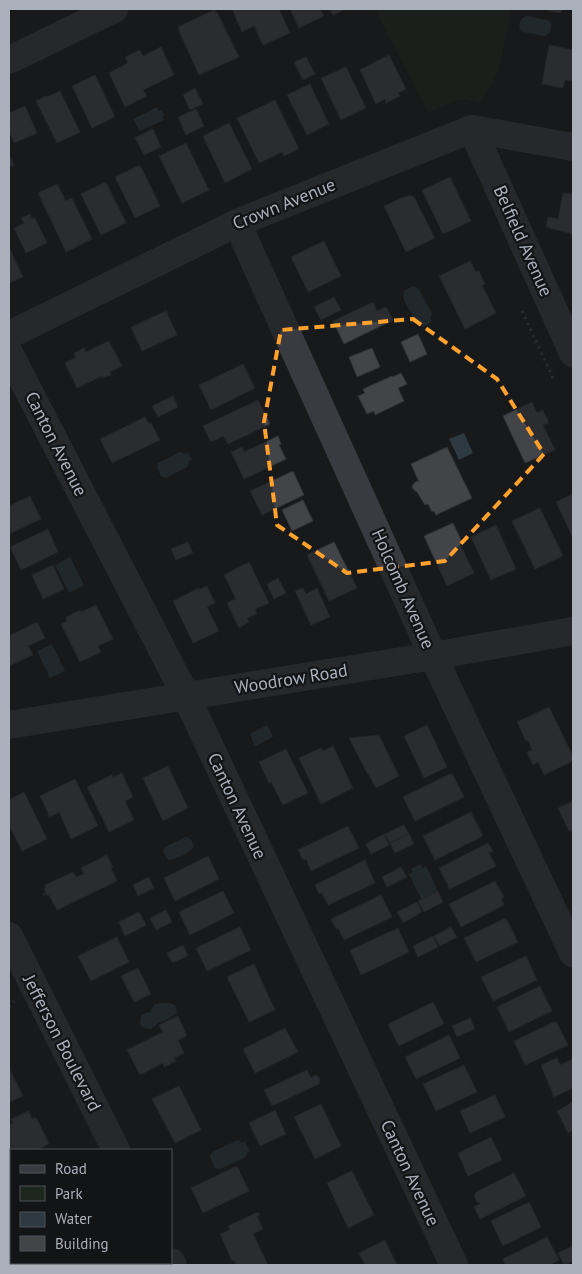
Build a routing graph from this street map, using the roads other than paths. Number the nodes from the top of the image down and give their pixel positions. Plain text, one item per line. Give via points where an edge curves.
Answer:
1 (114, 9) edge
2 (9, 60) edge
3 (472, 129) junction
4 (573, 147) edge
5 (237, 223) junction
6 (9, 335) edge
7 (9, 353) edge
8 (573, 353) edge
9 (573, 631) edge
10 (434, 656) junction
11 (186, 696) junction
12 (9, 725) edge
13 (9, 936) edge
14 (573, 953) edge
15 (116, 1149) edge
16 (454, 1265) edge

1 - 2 street
3 - 4 street
3 - 5 street, Crown Avenue
3 - 8 street, Belfield Avenue
5 - 6 street, Crown Avenue
5 - 10 street, Holcomb Avenue
7 - 11 street, Canton Avenue
9 - 10 street, Woodrow Road
10 - 11 street, Woodrow Road
10 - 14 street, Holcomb Avenue
11 - 12 street, Woodrow Road
11 - 16 street, Canton Avenue
13 - 15 street, Jefferson Boulevard

